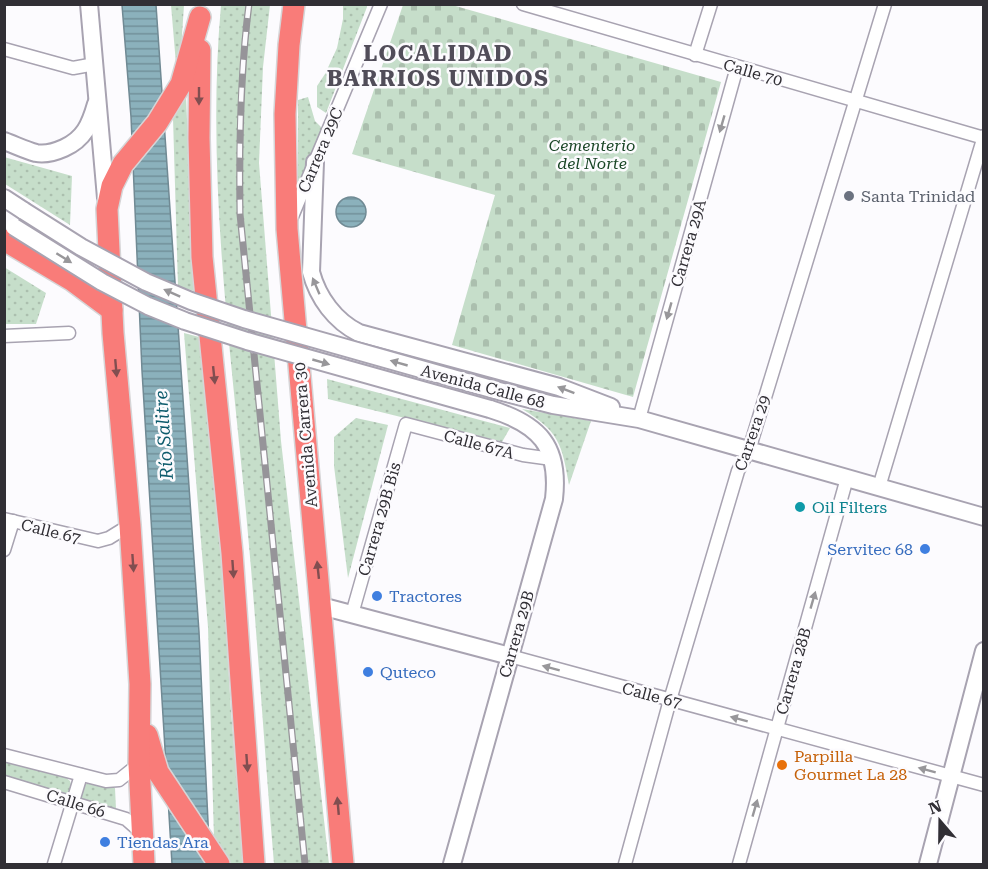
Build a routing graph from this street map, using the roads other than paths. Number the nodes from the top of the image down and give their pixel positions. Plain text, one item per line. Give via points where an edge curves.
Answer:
1 (89, 4) edge
2 (294, 4) edge
3 (381, 4) edge
4 (523, 4) edge
5 (711, 4) edge
6 (885, 4) edge
7 (550, 8) edge
8 (200, 11) edge
9 (4, 49) edge
10 (695, 55) junction
11 (95, 64) junction
12 (737, 67) junction
13 (98, 94) junction
14 (857, 102) junction
15 (983, 138) edge
16 (4, 141) edge
17 (315, 162) junction
18 (4, 198) edge
19 (107, 209) junction
20 (287, 228) junction
21 (8, 229) edge
22 (112, 310) junction
23 (69, 333) dead end
24 (4, 336) edge
25 (514, 416) joint
26 (639, 419) junction
27 (406, 424) joint
28 (749, 450) junction
29 (552, 459) junction
30 (847, 478) junction
31 (879, 487) junction
32 (984, 517) edge
33 (9, 520) edge
34 (130, 525) junction
35 (4, 550) edge
36 (321, 606) junction
37 (352, 614) junction
38 (984, 651) edge
39 (510, 656) junction
40 (140, 684) junction
41 (670, 700) junction
42 (777, 729) junction
43 (4, 755) edge
44 (139, 764) junction
45 (81, 775) junction
46 (951, 777) junction
47 (4, 782) edge
48 (984, 785) edge
49 (72, 801) junction
50 (142, 833) junction
51 (54, 864) edge
52 (144, 864) edge
53 (219, 864) edge
54 (255, 864) edge
55 (347, 864) edge
56 (452, 864) edge
57 (625, 864) edge
58 (739, 864) edge
59 (928, 864) edge

1 - 11 main road
2 - 20 highway, Avenida Carrera 30 via 285,114
3 - 17 street, Carrera 29C
4 - 7 street, Calle 70
5 - 10 street
6 - 14 street, Carrera 29
7 - 10 street, Calle 70
8 - 19 highway via 186,71 169,106 123,164
8 -> 54 highway via 202,257 232,553
9 - 11 street via 73,68
10 - 12 street, Calle 70
11 - 13 main road
12 - 14 street, Calle 70
12 -> 26 street, Carrera 29A
13 - 16 main road via 88,127 76,143 44,153
13 - 19 main road
14 - 15 street, Calle 70
14 - 28 street, Carrera 29
15 - 31 street
17 - 20 street, Carrera 29C
26 -> 17 main road via 559,387 348,327 321,298 311,272
26 -> 18 main road, Avenida Calle 68, bridge via 554,405 495,390 191,302 81,247
19 - 22 highway
36 -> 20 highway, Avenida Carrera 30
21 - 22 highway
21 -> 25 main road, Avenida Calle 68, bridge via 148,306 185,321
22 -> 34 highway
23 - 24 street
25 - 29 main road, Carrera 29B via 539,435
26 - 28 main road, Avenida Calle 68
27 - 29 street, Calle 67A
27 - 37 street, Carrera 29B Bis
28 - 30 main road, Avenida Calle 68
28 - 41 street, Carrera 29 via 738,471
29 - 39 main road, Carrera 29B via 554,499
30 - 31 main road, Avenida Calle 68
42 -> 30 street, Carrera 28B
31 - 32 main road, Avenida Calle 68
33 - 34 street, Calle 67 via 98,541
33 - 35 street
34 -> 40 highway
36 - 37 main road, Calle 67
55 -> 36 highway, Avenida Carrera 30
37 - 39 main road, Calle 67
38 - 46 main road
41 -> 39 street, Calle 67
39 - 56 main road, Carrera 29B
40 - 44 highway
40 - 53 highway via 150,750 163,780
42 -> 41 street, Calle 67
41 - 57 street, Carrera 29
46 -> 42 street, Calle 67
58 -> 42 street, Carrera 28B
43 - 45 street, Calle 66
44 - 45 street, Calle 66 via 114,781
44 - 50 highway
45 - 49 street
46 - 48 street, Calle 67
46 - 59 main road
47 - 49 street, Calle 66
49 - 50 street, Calle 66 via 126,819
49 - 51 street
50 - 52 highway

